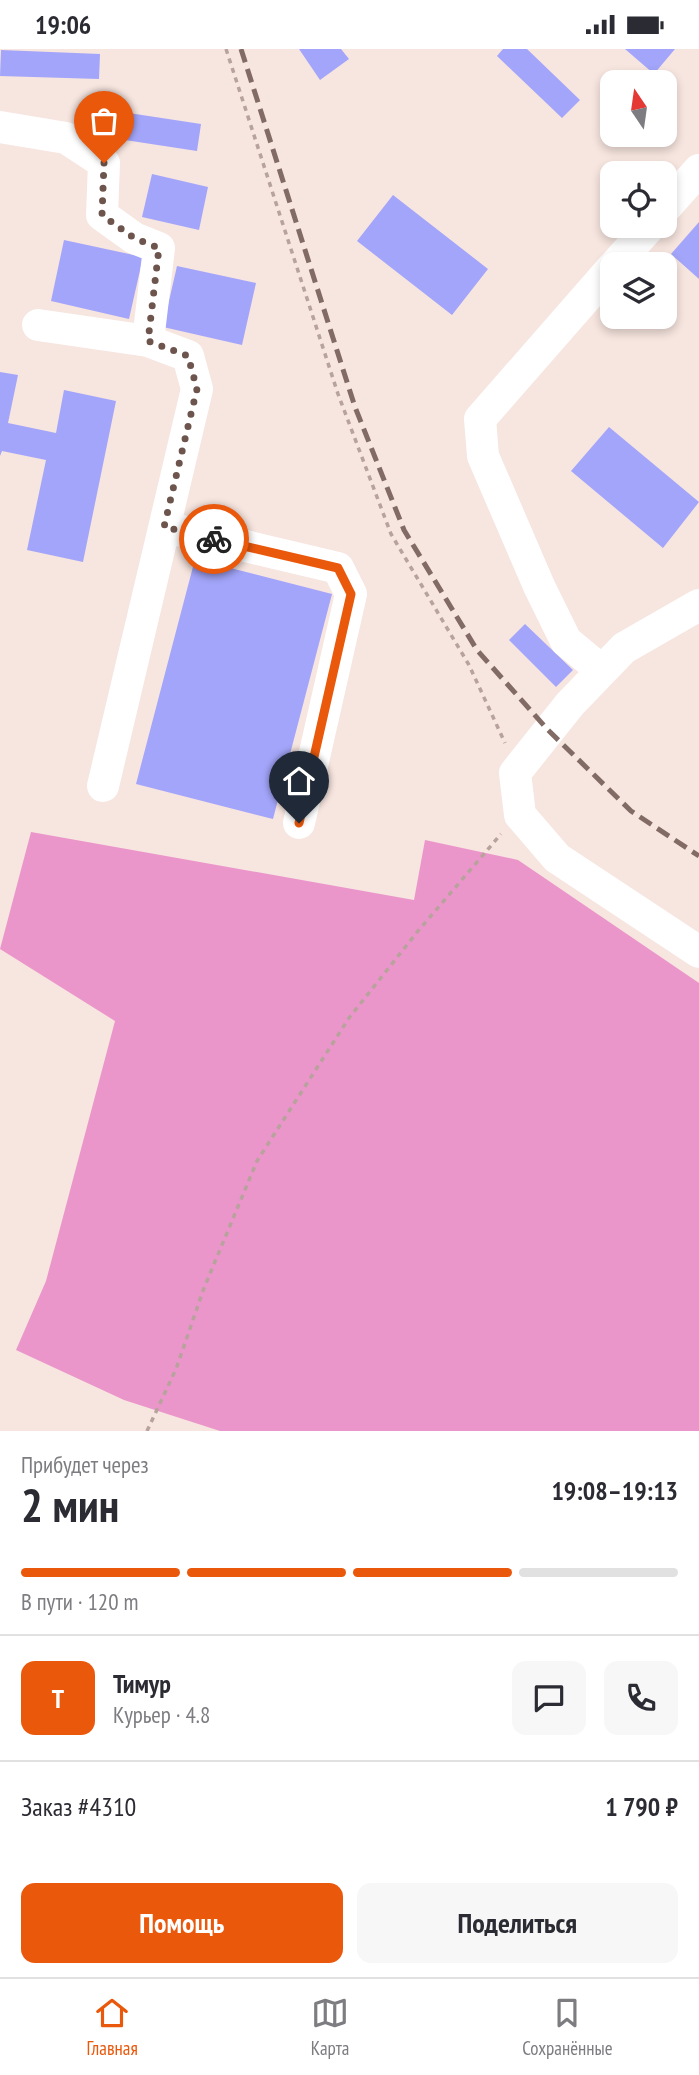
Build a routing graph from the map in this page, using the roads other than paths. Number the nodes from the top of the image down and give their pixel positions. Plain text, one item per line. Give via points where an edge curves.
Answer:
1 (0, 127) edge
2 (699, 170) edge
3 (677, 195) edge
4 (639, 238) edge
5 (627, 252) edge
6 (600, 282) edge
7 (38, 325) dead end
8 (148, 341) junction
9 (164, 527) junction
10 (699, 605) edge
11 (601, 670) junction
12 (103, 786) dead end
13 (299, 823) dead end
14 (699, 952) edge

1 - 8 lane via 66,138 104,163 102,215 134,238 159,248
2 - 3 lane
4 - 5 lane
6 - 11 lane via 480,419 483,456 539,586 566,642
7 - 8 lane
8 - 9 lane via 188,356 197,389
9 - 12 lane
9 - 13 lane via 338,568 351,594
10 - 11 lane via 624,647
11 - 14 lane via 515,773 520,815 557,858

